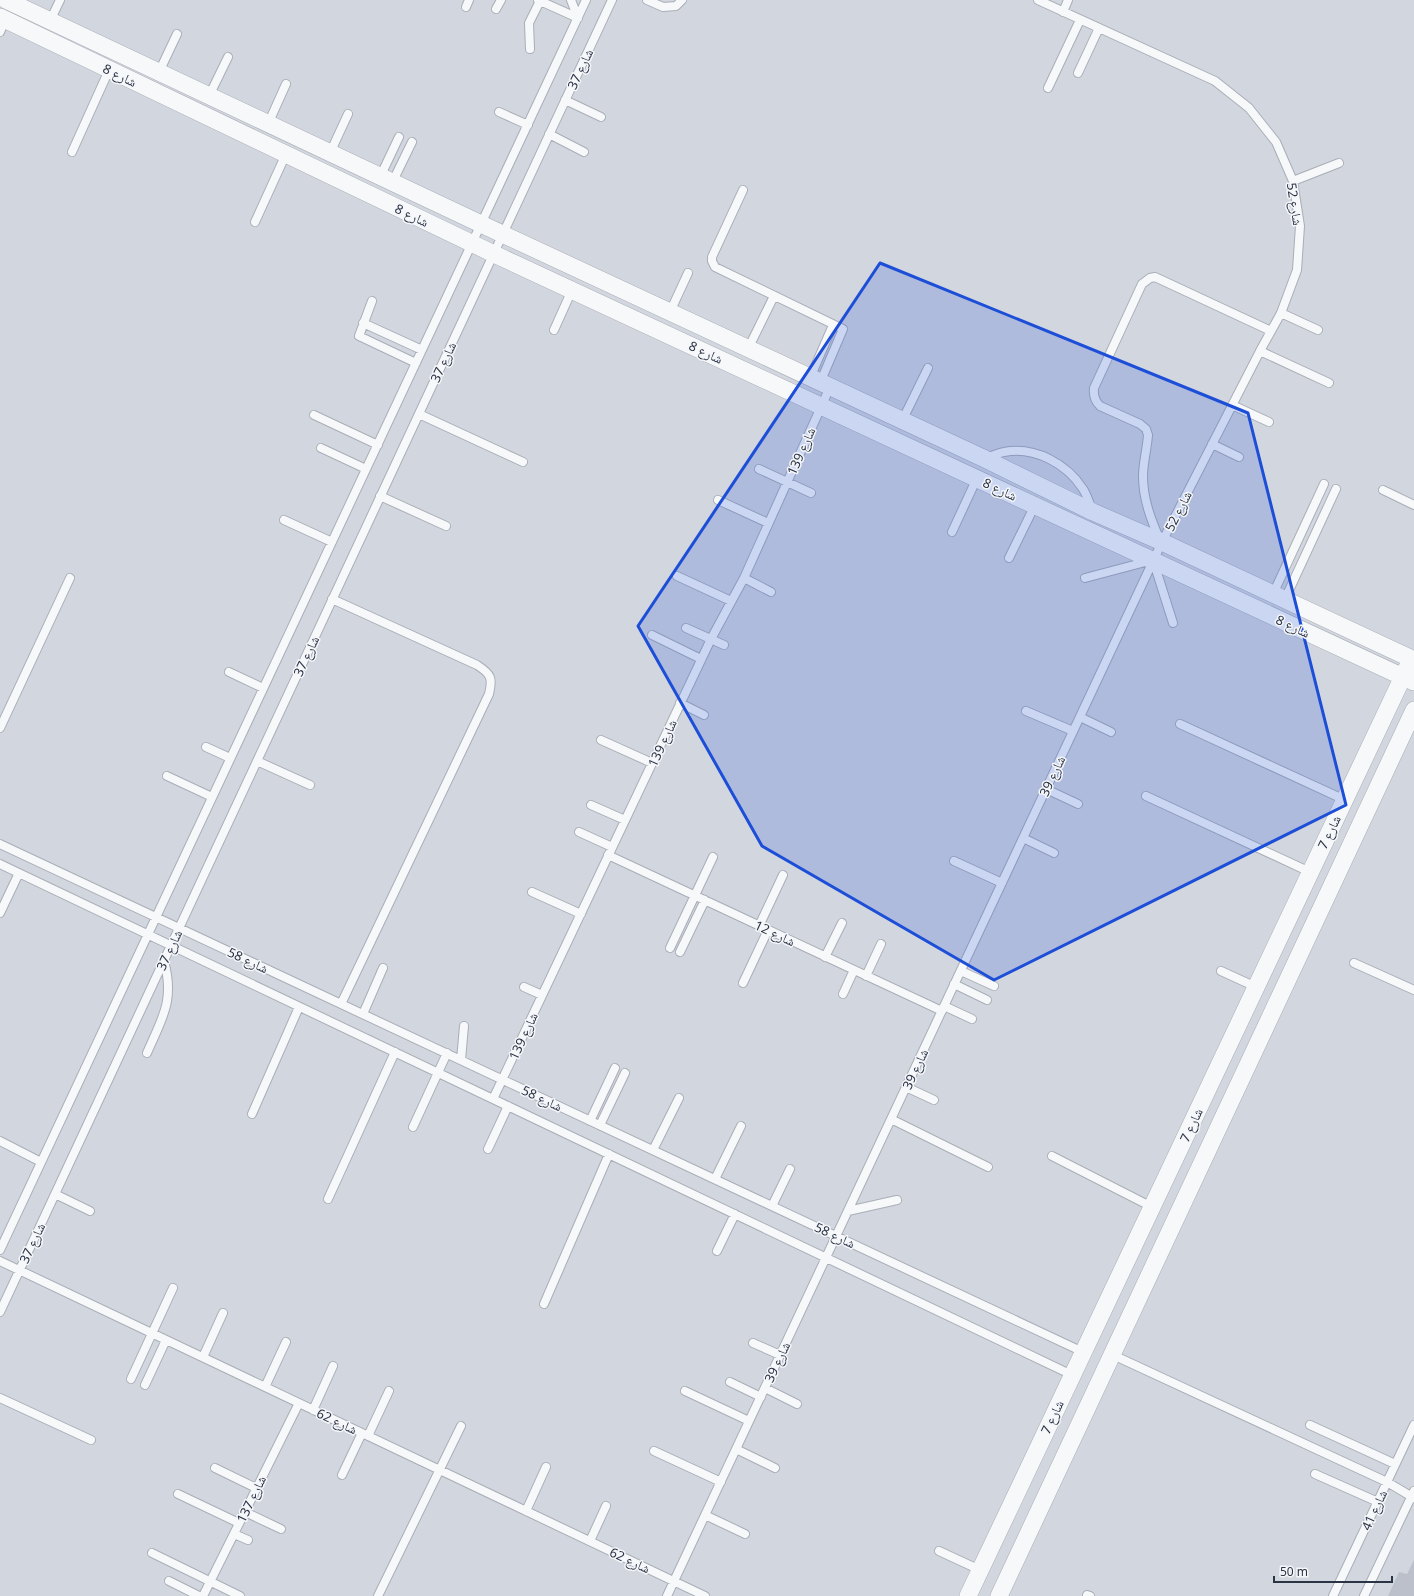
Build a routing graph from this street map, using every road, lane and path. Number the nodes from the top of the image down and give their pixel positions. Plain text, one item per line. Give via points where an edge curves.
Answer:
1 (6, 0) edge
2 (60, 0) edge
3 (501, 0) edge
4 (539, 0) edge
5 (571, 0) edge
6 (586, 0) edge
7 (612, 0) edge
8 (647, 0) edge
9 (682, 0) edge
10 (1038, 0) edge
11 (1068, 0) edge
12 (496, 9) dead end
13 (1063, 12) junction
14 (578, 18) junction
15 (1080, 20) junction
16 (50, 21) junction
17 (2, 23) edge
18 (1099, 28) junction
19 (177, 34) dead end
20 (530, 49) dead end
21 (228, 57) dead end
22 (109, 70) junction
23 (159, 72) junction
24 (1078, 73) dead end
25 (286, 84) dead end
26 (1048, 88) dead end
27 (209, 96) junction
28 (565, 100) junction
29 (499, 112) dead end
30 (348, 114) dead end
31 (601, 117) dead end
32 (268, 124) junction
33 (528, 125) junction
34 (549, 134) junction
35 (399, 137) dead end
36 (412, 142) dead end
37 (72, 152) dead end
38 (584, 152) dead end
39 (330, 153) junction
40 (286, 154) junction
41 (1339, 163) dead end
42 (386, 180) junction
43 (1293, 181) junction
44 (744, 190) dead end
45 (255, 222) dead end
46 (481, 224) junction
47 (503, 234) junction
48 (472, 243) junction
49 (494, 254) junction
50 (688, 273) dead end
51 (572, 290) junction
52 (774, 296) junction
53 (372, 301) dead end
54 (670, 312) junction
55 (1281, 313) junction
56 (363, 323) junction
57 (833, 325) junction
58 (554, 330) dead end
59 (1318, 330) dead end
60 (1271, 331) junction
61 (748, 349) junction
62 (422, 350) junction
63 (1260, 351) junction
64 (416, 363) junction
65 (928, 368) dead end
66 (820, 382) junction
67 (1329, 383) dead end
68 (1232, 405) junction
69 (821, 406) junction
70 (419, 414) junction
71 (314, 415) dead end
72 (902, 421) junction
73 (1269, 422) dead end
74 (1212, 444) junction
75 (378, 445) junction
76 (321, 448) dead end
77 (1239, 457) dead end
78 (983, 458) junction
79 (523, 462) dead end
80 (366, 469) junction
81 (759, 469) dead end
82 (978, 478) junction
83 (787, 482) junction
84 (1324, 484) dead end
85 (1336, 489) dead end
86 (1383, 490) dead end
87 (811, 493) dead end
88 (380, 496) junction
89 (718, 500) dead end
90 (1035, 505) junction
91 (1414, 505) edge
92 (1093, 512) junction
93 (284, 520) dead end
94 (768, 523) junction
95 (446, 526) dead end
96 (952, 532) dead end
97 (332, 542) junction
98 (1162, 542) junction
99 (1010, 558) dead end
100 (1153, 560) junction
101 (677, 576) dead end
102 (70, 578) dead end
103 (744, 578) junction
104 (1085, 578) dead end
105 (771, 592) dead end
106 (1279, 597) junction
107 (332, 599) junction
108 (731, 601) junction
109 (1173, 623) dead end
110 (686, 628) dead end
111 (652, 635) dead end
112 (711, 639) junction
113 (724, 645) dead end
114 (1413, 657) edge
115 (701, 659) junction
116 (229, 672) dead end
117 (1408, 680) edge
118 (263, 688) junction
119 (680, 703) junction
120 (1414, 710) edge
121 (1026, 711) dead end
122 (704, 715) dead end
123 (1080, 717) junction
124 (1180, 724) dead end
125 (0, 728) edge
126 (1073, 731) junction
127 (1111, 732) dead end
128 (601, 740) dead end
129 (206, 747) dead end
130 (230, 758) junction
131 (257, 761) junction
132 (652, 763) junction
133 (167, 776) dead end
134 (310, 785) dead end
135 (1046, 789) junction
136 (1146, 796) dead end
137 (212, 797) junction
138 (1345, 800) junction
139 (1078, 804) dead end
140 (591, 805) dead end
141 (625, 820) junction
142 (579, 832) dead end
143 (1023, 838) junction
144 (0, 844) edge
145 (612, 847) junction
146 (1054, 852) dead end
147 (608, 855) junction
148 (713, 857) dead end
149 (954, 861) dead end
150 (0, 864) edge
151 (1310, 872) junction
152 (19, 873) junction
153 (783, 875) dead end
154 (1002, 882) junction
155 (532, 892) dead end
156 (695, 896) junction
157 (705, 900) junction
158 (0, 912) edge
159 (581, 914) junction
160 (156, 917) junction
161 (842, 923) dead end
162 (758, 926) junction
163 (179, 928) junction
164 (768, 930) junction
165 (148, 935) junction
166 (881, 944) dead end
167 (171, 946) junction
168 (670, 948) dead end
169 (680, 952) dead end
170 (825, 957) junction
171 (164, 961) junction
172 (1354, 963) dead end
173 (384, 968) dead end
174 (854, 970) junction
175 (961, 971) junction
176 (1221, 972) dead end
177 (866, 976) junction
178 (743, 983) dead end
179 (954, 984) junction
180 (994, 986) dead end
181 (524, 987) dead end
182 (1256, 987) junction
183 (1414, 990) edge
184 (843, 994) dead end
185 (542, 995) junction
186 (987, 1000) dead end
187 (341, 1004) junction
188 (299, 1007) junction
189 (943, 1009) junction
190 (363, 1014) junction
191 (972, 1019) dead end
192 (464, 1026) dead end
193 (395, 1052) junction
194 (447, 1053) junction
195 (147, 1054) dead end
196 (461, 1060) junction
197 (615, 1068) dead end
198 (438, 1072) junction
199 (625, 1073) dead end
200 (503, 1080) junction
201 (906, 1087) junction
202 (678, 1098) dead end
203 (493, 1099) junction
204 (934, 1100) dead end
205 (508, 1106) junction
206 (252, 1114) dead end
207 (891, 1119) junction
208 (590, 1120) junction
209 (600, 1125) junction
210 (741, 1126) dead end
211 (413, 1127) dead end
212 (0, 1141) edge
213 (488, 1149) dead end
214 (653, 1150) junction
215 (609, 1154) junction
216 (1052, 1156) dead end
217 (41, 1162) junction
218 (988, 1167) dead end
219 (790, 1169) dead end
220 (715, 1179) junction
221 (55, 1194) junction
222 (328, 1199) dead end
223 (898, 1200) dead end
224 (772, 1206) junction
225 (1152, 1207) junction
226 (90, 1211) dead end
227 (848, 1211) junction
228 (735, 1214) junction
229 (836, 1236) junction
230 (0, 1250) edge
231 (717, 1251) dead end
232 (826, 1257) junction
233 (0, 1261) edge
234 (20, 1270) junction
235 (172, 1288) dead end
236 (544, 1304) dead end
237 (0, 1312) edge
238 (223, 1313) dead end
239 (152, 1333) junction
240 (166, 1340) junction
241 (284, 1341) dead end
242 (753, 1343) dead end
243 (1083, 1352) junction
244 (1113, 1355) junction
245 (780, 1356) junction
246 (203, 1357) junction
247 (334, 1366) dead end
248 (1072, 1374) junction
249 (131, 1379) dead end
250 (730, 1382) dead end
251 (145, 1385) dead end
252 (263, 1386) junction
253 (765, 1388) junction
254 (685, 1391) dead end
255 (389, 1392) dead end
256 (761, 1397) junction
257 (0, 1398) edge
258 (298, 1403) junction
259 (797, 1404) dead end
260 (313, 1410) junction
261 (749, 1421) junction
262 (1310, 1425) dead end
263 (1414, 1425) edge
264 (461, 1426) dead end
265 (365, 1434) junction
266 (92, 1440) dead end
267 (736, 1449) junction
268 (654, 1451) dead end
269 (1396, 1464) junction
270 (546, 1467) dead end
271 (215, 1468) dead end
272 (776, 1468) dead end
273 (440, 1470) junction
274 (1315, 1474) dead end
275 (342, 1475) dead end
276 (721, 1482) junction
277 (1387, 1482) junction
278 (256, 1488) junction
279 (178, 1494) dead end
280 (1413, 1495) edge
281 (1378, 1502) junction
282 (606, 1506) dead end
283 (526, 1511) junction
284 (245, 1512) junction
285 (705, 1515) junction
286 (239, 1524) junction
287 (280, 1529) dead end
288 (234, 1534) junction
289 (745, 1534) dead end
290 (248, 1540) dead end
291 (590, 1541) junction
292 (939, 1551) dead end
293 (152, 1554) dead end
294 (980, 1570) junction
295 (169, 1581) dead end
296 (674, 1581) junction
297 (210, 1582) junction
298 (199, 1596) edge
299 (203, 1596) edge
300 (240, 1596) edge
301 (378, 1596) edge
302 (667, 1596) edge
303 (705, 1596) edge
304 (968, 1596) edge
305 (1000, 1596) edge
306 (1333, 1596) edge
307 (1364, 1596) edge

1 - 16 street, شارع 8
2 - 16 lane
3 - 12 lane
4 - 14 lane
4 - 20 lane via 529,23
5 - 14 lane
6 - 14 lane, شارع 37
7 - 28 lane, شارع 37
8 - 9 lane via 663,7 676,6
10 - 13 lane, شارع 52
11 - 13 lane
13 - 15 lane, شارع 52
14 - 33 lane, شارع 37
15 - 18 lane, شارع 52
15 - 26 lane
16 - 23 street, شارع 8
17 - 22 street, شارع 8
18 - 24 lane
18 - 43 lane, شارع 52 via 1216,81 1249,108 1276,142
19 - 23 lane
21 - 27 lane
22 - 37 lane
22 - 40 street, شارع 8
23 - 27 street, شارع 8
25 - 32 lane
27 - 32 street, شارع 8
28 - 31 lane
28 - 34 lane, شارع 37
29 - 33 lane
30 - 39 lane
32 - 39 street, شارع 8
33 - 46 lane, شارع 37
34 - 38 lane
34 - 47 lane, شارع 37
35 - 42 lane
36 - 42 lane
39 - 42 street, شارع 8
40 - 45 lane
40 - 48 street, شارع 8
41 - 43 lane
42 - 46 street, شارع 8
43 - 55 lane, شارع 52 via 1300,226 1297,263
44 - 52 lane via 712,261 715,267
46 - 47 street, شارع 8
46 - 48 lane, شارع 37
47 - 49 lane, شارع 37
47 - 54 street, شارع 8
48 - 49 street, شارع 8
48 - 62 lane, شارع 37
49 - 51 street, شارع 8
49 - 70 lane, شارع 37
50 - 54 lane
51 - 58 lane
51 - 69 street, شارع 8
52 - 57 lane
52 - 61 lane
53 - 56 lane
54 - 61 street, شارع 8
55 - 59 lane
55 - 60 lane, شارع 52
56 - 62 lane
56 - 64 lane via 359,334 361,338
57 - 66 lane
57 - 66 lane via 843,329
60 - 63 lane, شارع 52
60 - 98 lane via 1155,277 1142,284 1094,388 1094,395 1100,406 1146,429 1148,435 1143,476 1146,498 1150,519
61 - 66 street, شارع 8
62 - 64 lane, شارع 37
63 - 67 lane
63 - 68 lane, شارع 52
64 - 75 lane, شارع 37
65 - 72 lane
66 - 69 lane, شارع 139
66 - 72 street, شارع 8
68 - 73 lane
68 - 74 lane, شارع 52
69 - 82 street, شارع 8
69 - 83 lane, شارع 139
70 - 79 lane
70 - 88 lane, شارع 37
71 - 75 lane
72 - 78 street, شارع 8
74 - 77 lane
74 - 98 lane, شارع 52
75 - 80 lane, شارع 37
76 - 80 lane
78 - 92 street, شارع 8
78 - 92 lane via 1006,452 1029,452 1050,459 1070,472 1084,490
80 - 97 lane, شارع 37
81 - 83 lane
82 - 90 street, شارع 8
82 - 96 lane
83 - 87 lane
83 - 94 lane, شارع 139
84 - 106 lane
85 - 106 lane
86 - 91 lane
88 - 95 lane
88 - 107 lane, شارع 37
89 - 94 lane
90 - 99 lane
90 - 100 street, شارع 8
92 - 98 street, شارع 8
93 - 97 lane
94 - 103 lane, شارع 139
97 - 118 lane, شارع 37
98 - 100 lane, شارع 39
98 - 106 street, شارع 8
100 - 104 lane
100 - 109 lane
100 - 117 street, شارع 8
100 - 123 lane, شارع 39
101 - 108 lane
102 - 125 lane
103 - 105 lane
103 - 108 lane, شارع 139
106 - 114 street, شارع 8
107 - 131 lane, شارع 37
107 - 187 lane via 477,665 487,672 492,682 489,694
108 - 112 lane, شارع 139
110 - 112 lane
111 - 115 lane
112 - 113 lane
112 - 115 lane, شارع 139
114 - 117 street, شارع 7
115 - 119 lane, شارع 139
116 - 118 lane
117 - 138 street, شارع 7
118 - 130 lane, شارع 37
119 - 122 lane
119 - 132 lane, شارع 139
120 - 244 street, شارع 7
121 - 126 lane
123 - 126 lane, شارع 39
123 - 127 lane
124 - 138 lane
126 - 135 lane, شارع 39
128 - 132 lane
129 - 130 lane
130 - 137 lane, شارع 37
131 - 134 lane
131 - 163 lane, شارع 37
132 - 141 lane, شارع 139
133 - 137 lane
135 - 139 lane
135 - 143 lane, شارع 39
136 - 151 lane
137 - 160 lane, شارع 37
138 - 151 street, شارع 7
140 - 141 lane
141 - 145 lane, شارع 139
142 - 145 lane
143 - 146 lane
143 - 154 lane, شارع 39
144 - 160 lane, شارع 58
145 - 147 lane, شارع 139
147 - 156 lane, شارع 12
147 - 159 lane, شارع 139
148 - 156 lane
149 - 154 lane
150 - 152 lane, شارع 58
151 - 182 street, شارع 7
152 - 158 lane
152 - 165 lane, شارع 58
153 - 162 lane
154 - 175 lane, شارع 39
155 - 159 lane
156 - 157 lane, شارع 12
156 - 168 lane
157 - 162 lane, شارع 12
157 - 169 lane
159 - 185 lane, شارع 139
160 - 163 lane, شارع 58
160 - 165 lane, شارع 37
161 - 170 lane
162 - 164 lane, شارع 12
163 - 167 lane, شارع 37
163 - 187 lane, شارع 58
164 - 170 lane, شارع 12
164 - 178 lane
165 - 167 lane, شارع 58
165 - 217 lane, شارع 37
166 - 177 lane
167 - 171 lane, شارع 37
167 - 188 lane, شارع 58
170 - 174 lane, شارع 12
171 - 195 lane via 169,991 167,1006
171 - 221 lane, شارع 37
172 - 183 lane
173 - 190 lane
174 - 177 lane, شارع 12
174 - 184 lane
175 - 179 lane, شارع 39
175 - 180 lane
176 - 182 lane
177 - 189 lane, شارع 12
179 - 186 lane
179 - 189 lane, شارع 39
181 - 185 lane
182 - 225 street, شارع 7
185 - 200 lane, شارع 139
187 - 190 lane, شارع 58
188 - 193 lane, شارع 58
188 - 206 lane
189 - 191 lane, شارع 12
189 - 201 lane, شارع 39
190 - 194 lane, شارع 58
192 - 196 lane
193 - 198 lane, شارع 58
193 - 222 lane
194 - 196 lane, شارع 58
194 - 198 lane
196 - 200 lane, شارع 58
197 - 208 lane
198 - 203 lane, شارع 58
198 - 211 lane
199 - 209 lane
200 - 203 lane, شارع 139
200 - 208 lane, شارع 58
201 - 204 lane
201 - 207 lane, شارع 39
202 - 214 lane
203 - 205 lane, شارع 58
205 - 213 lane
205 - 215 lane, شارع 58
207 - 218 lane
207 - 227 lane, شارع 39
208 - 209 lane, شارع 58
209 - 214 lane, شارع 58
210 - 220 lane
212 - 217 lane
214 - 220 lane, شارع 58
215 - 228 lane, شارع 58
215 - 236 lane
216 - 225 lane
217 - 230 lane, شارع 37
219 - 224 lane
220 - 224 lane, شارع 58
221 - 226 lane
221 - 234 lane, شارع 37
223 - 227 lane
224 - 229 lane, شارع 58
225 - 243 street, شارع 7
227 - 229 lane, شارع 39
228 - 231 lane
228 - 232 lane, شارع 58
229 - 232 lane, شارع 39
229 - 243 lane, شارع 58
232 - 245 lane, شارع 39
232 - 248 lane, شارع 58
233 - 234 lane, شارع 62
234 - 237 lane, شارع 37
234 - 239 lane, شارع 62
235 - 239 lane
238 - 246 lane
239 - 240 lane, شارع 62
239 - 249 lane
240 - 246 lane, شارع 62
240 - 251 lane
241 - 252 lane
242 - 245 lane
243 - 248 street, شارع 7
244 - 277 lane
244 - 305 street, شارع 7
245 - 253 lane, شارع 39
246 - 252 lane, شارع 62
247 - 260 lane
248 - 294 street, شارع 7
250 - 256 lane
252 - 258 lane, شارع 62
253 - 256 lane, شارع 39
253 - 259 lane
254 - 261 lane
255 - 265 lane
256 - 261 lane, شارع 39
257 - 266 lane
258 - 260 lane, شارع 62
258 - 278 lane, شارع 137
260 - 265 lane, شارع 62
261 - 267 lane, شارع 39
262 - 269 lane
263 - 269 lane, شارع 41
264 - 273 lane
265 - 273 lane, شارع 62
265 - 275 lane
267 - 272 lane
267 - 276 lane, شارع 39
268 - 276 lane
269 - 277 lane, شارع 41
270 - 283 lane
271 - 278 lane
273 - 283 lane, شارع 62
273 - 301 lane
274 - 281 lane
276 - 285 lane, شارع 39
277 - 280 lane
277 - 281 lane, شارع 41
278 - 284 lane, شارع 137
279 - 286 lane
280 - 307 lane
281 - 306 lane, شارع 41
282 - 291 lane
283 - 291 lane, شارع 62
284 - 286 lane, شارع 137
284 - 287 lane
285 - 289 lane
285 - 296 lane, شارع 39
286 - 288 lane, شارع 137
288 - 290 lane
288 - 297 lane, شارع 137
291 - 296 lane, شارع 62
292 - 294 lane
293 - 297 lane
294 - 304 street, شارع 7
295 - 298 lane
296 - 302 lane, شارع 39
296 - 303 lane, شارع 62
297 - 299 lane, شارع 137
297 - 300 lane

